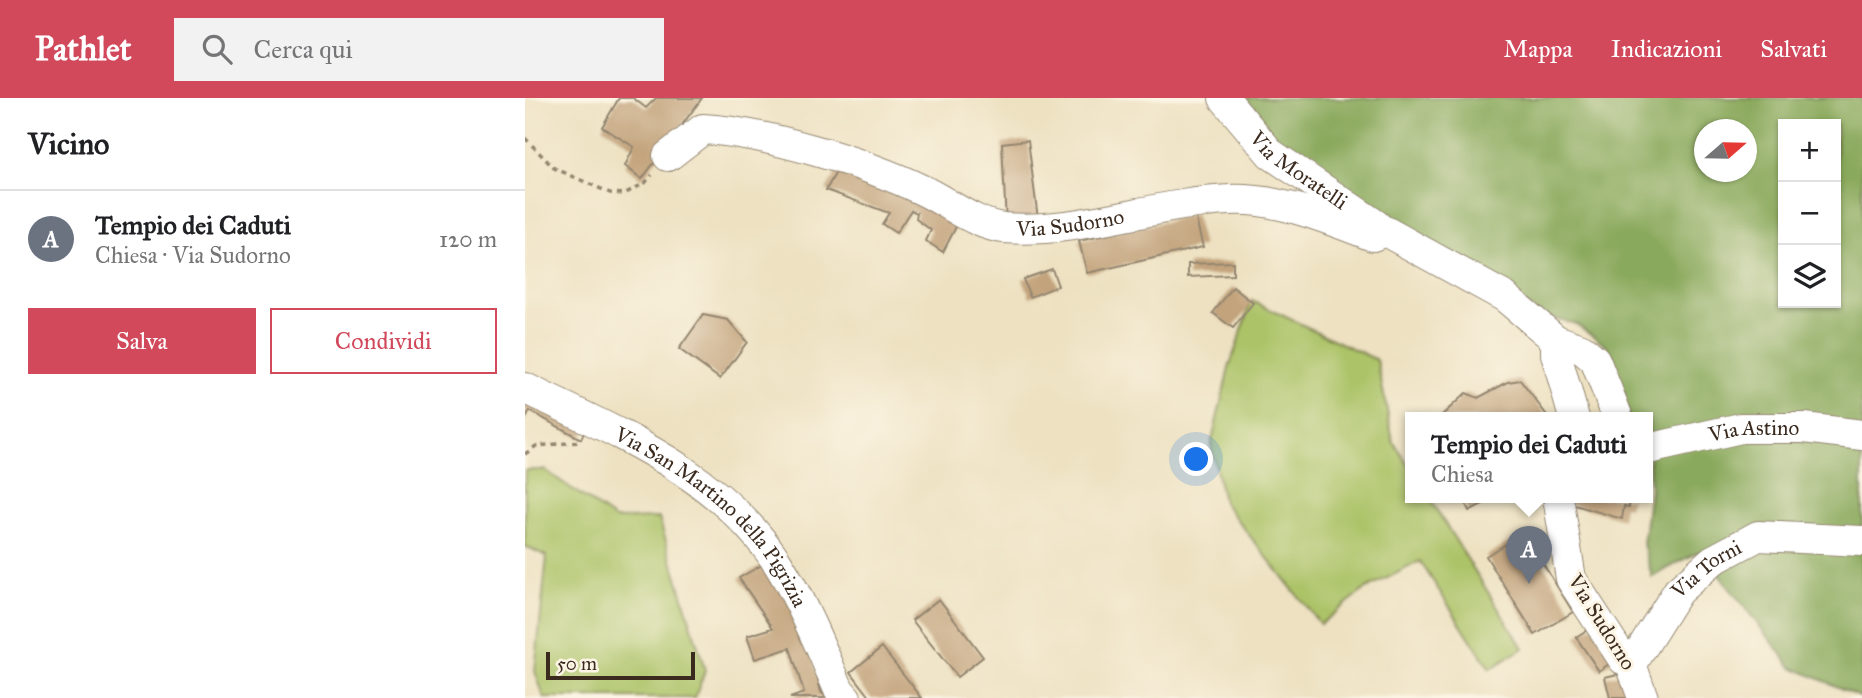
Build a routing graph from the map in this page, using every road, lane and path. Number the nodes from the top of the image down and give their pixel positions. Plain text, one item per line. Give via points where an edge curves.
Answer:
1 (1224, 98) edge
2 (525, 138) edge
3 (668, 156) joint
4 (1385, 231) junction
5 (1556, 340) junction
6 (525, 387) edge
7 (1572, 412) edge
8 (1616, 412) edge
9 (1862, 435) edge
10 (1653, 448) edge
11 (1559, 503) dead end
12 (1862, 541) edge
13 (1630, 661) junction
14 (846, 698) edge
15 (1643, 698) edge

1 - 4 street, Via Moratelli via 1271,154
2 - 3 path via 554,168 610,193 624,194 645,183
3 - 4 street, Via Sudorno via 703,129 724,130 841,159 921,190 988,225 1005,228 1072,224 1181,204 1232,200 1291,205 1373,236
4 - 5 street, Via Sudorno via 1505,297
5 - 7 street
5 - 8 street via 1582,349 1595,360
6 - 14 street, Via San Martino della Pigrizia via 637,441 696,478 737,513 778,564
9 - 10 street, Via Astino via 1804,428 1741,428
11 - 13 street, Via Sudorno via 1571,579 1623,659
12 - 13 street, Via Torni via 1758,536 1713,560 1678,591
13 - 15 street, Via Sudorno

